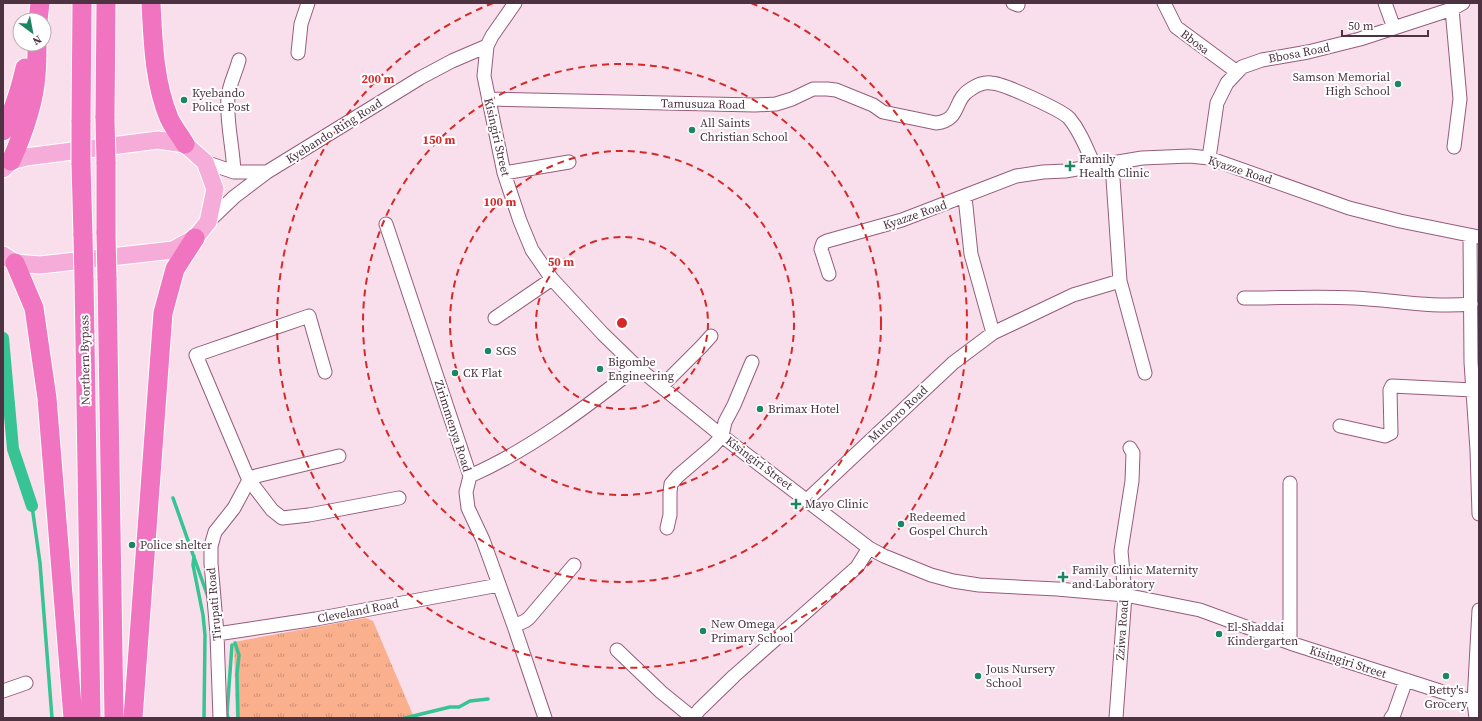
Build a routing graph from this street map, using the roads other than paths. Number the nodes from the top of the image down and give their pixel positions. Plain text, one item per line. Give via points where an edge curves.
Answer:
1 (82, 3) edge
2 (106, 3) edge
3 (151, 3) edge
4 (308, 3) edge
5 (516, 3) edge
6 (1164, 3) edge
7 (1385, 3) edge
8 (1458, 6) edge
9 (1394, 28) junction
10 (487, 46) junction
11 (30, 52) edge
12 (37, 52) edge
13 (298, 53) dead end
14 (239, 60) dead end
15 (1237, 72) junction
16 (488, 99) junction
17 (3, 131) edge
18 (185, 144) junction
19 (1454, 147) dead end
20 (1209, 158) junction
21 (205, 162) junction
22 (569, 162) dead end
23 (1112, 164) junction
24 (7, 165) edge
25 (1095, 167) junction
26 (234, 172) junction
27 (267, 172) junction
28 (504, 173) junction
29 (965, 197) junction
30 (208, 222) junction
31 (386, 224) dead end
32 (1475, 236) edge
33 (195, 238) junction
34 (9, 259) edge
35 (829, 274) dead end
36 (552, 279) junction
37 (1120, 281) junction
38 (1244, 298) dead end
39 (1471, 304) junction
40 (494, 318) dead end
41 (993, 333) junction
42 (711, 336) dead end
43 (752, 362) dead end
44 (637, 367) junction
45 (325, 372) dead end
46 (1145, 373) dead end
47 (662, 386) junction
48 (1473, 390) junction
49 (1340, 426) dead end
50 (722, 436) junction
51 (1130, 448) dead end
52 (339, 456) dead end
53 (470, 476) junction
54 (249, 479) junction
55 (1290, 483) dead end
56 (399, 498) dead end
57 (807, 500) junction
58 (1479, 514) edge
59 (667, 528) dead end
60 (869, 548) junction
61 (574, 565) dead end
62 (499, 585) junction
63 (1125, 595) junction
64 (1479, 610) edge
65 (514, 626) junction
66 (217, 634) junction
67 (1290, 643) junction
68 (1478, 646) edge
69 (617, 650) dead end
70 (1406, 680) junction
71 (26, 683) dead end
72 (3, 691) edge
73 (1474, 702) junction
74 (73, 718) edge
75 (91, 718) edge
76 (114, 718) edge
77 (133, 718) edge
78 (220, 718) edge
79 (545, 718) edge
80 (693, 718) edge
81 (1116, 718) edge
82 (1391, 718) edge
83 (1476, 718) edge

1 - 75 highway, Northern Bypass, bridge via 80,122
2 - 76 highway, Northern Bypass, bridge via 106,234
3 - 18 highway via 159,90 169,119
4 - 13 street via 300,24
5 - 10 street, Kisingiri Street
6 - 15 street, Bbosa via 1176,27
7 - 9 street
8 - 9 street, Bbosa Road
8 - 19 street, Bbosa Road via 1460,99
9 - 15 street, Bbosa Road via 1341,44 1251,63
10 - 16 street, Kisingiri Street via 484,76
10 - 27 street, Kyebando Ring Road via 420,78
11 - 17 highway via 20,92
12 - 24 highway via 36,76 30,108 23,133
14 - 26 street via 228,96
15 - 20 street, Bbosa Road via 1227,83 1217,103
16 - 25 street, Tamusuza Road via 755,105 776,104 820,88 836,90 873,105 883,112 942,122 952,116 963,95 970,90 984,83 998,84 1058,110 1068,118 1083,140
16 - 28 street, Kisingiri Street
18 - 21 main road
18 - 24 main road via 158,140 26,157
20 - 23 street, Kyazze Road via 1155,157
20 - 32 street, Kyazze Road via 1349,208
21 - 26 street
21 - 30 main road via 215,189
22 - 28 street
23 - 25 street, Kyazze Road
23 - 37 street
25 - 29 street, Kyazze Road via 1016,176
26 - 27 street
27 - 30 street, Kyebando Ring Road via 234,197
28 - 36 street, Kisingiri Street via 532,250
29 - 35 street, Kyazze Road via 893,223 823,243 821,249
29 - 41 street via 971,254
30 - 33 main road
31 - 53 street, Zirimmenya Road
32 - 39 street
33 - 34 main road via 173,250 40,266
33 - 77 highway via 175,268 163,313
34 - 74 highway via 34,308 47,398
36 - 40 street
36 - 44 street, Kisingiri Street
37 - 41 street, Mutooro Road via 1073,295
37 - 46 street
38 - 39 street via 1342,297 1424,305
39 - 48 street
41 - 57 street, Mutooro Road via 953,363
42 - 47 street
43 - 50 street via 725,422
44 - 47 street, Kisingiri Street
44 - 53 street via 568,419 523,448
45 - 54 street via 309,316 196,355
47 - 50 street, Kisingiri Street
48 - 49 street via 1392,386 1391,433 1385,436
48 - 58 street
50 - 57 street, Kisingiri Street
50 - 59 street via 671,484
51 - 63 street, Zziwa Road via 1133,454 1132,481 1121,551
52 - 54 street
53 - 62 street, Zirimmenya Road via 466,492 467,503
54 - 56 street via 272,510 282,518
54 - 66 street, Tirupati Road via 234,508 215,532 211,546
55 - 67 street
57 - 60 street, Kisingiri Street
60 - 63 street, Kisingiri Street via 953,582
60 - 80 street via 857,567 734,676
61 - 65 street via 529,618
62 - 65 street, Zirimmenya Road
62 - 66 street, Cleveland Road via 316,619
63 - 67 street, Kisingiri Street via 1200,610
63 - 81 street, Zziwa Road
64 - 68 street
65 - 79 street, Zirimmenya Road
66 - 78 street, Tirupati Road
67 - 70 street, Kisingiri Street
68 - 73 street
69 - 80 street
70 - 73 street, Kisingiri Street
70 - 82 street
71 - 72 street
73 - 83 street

